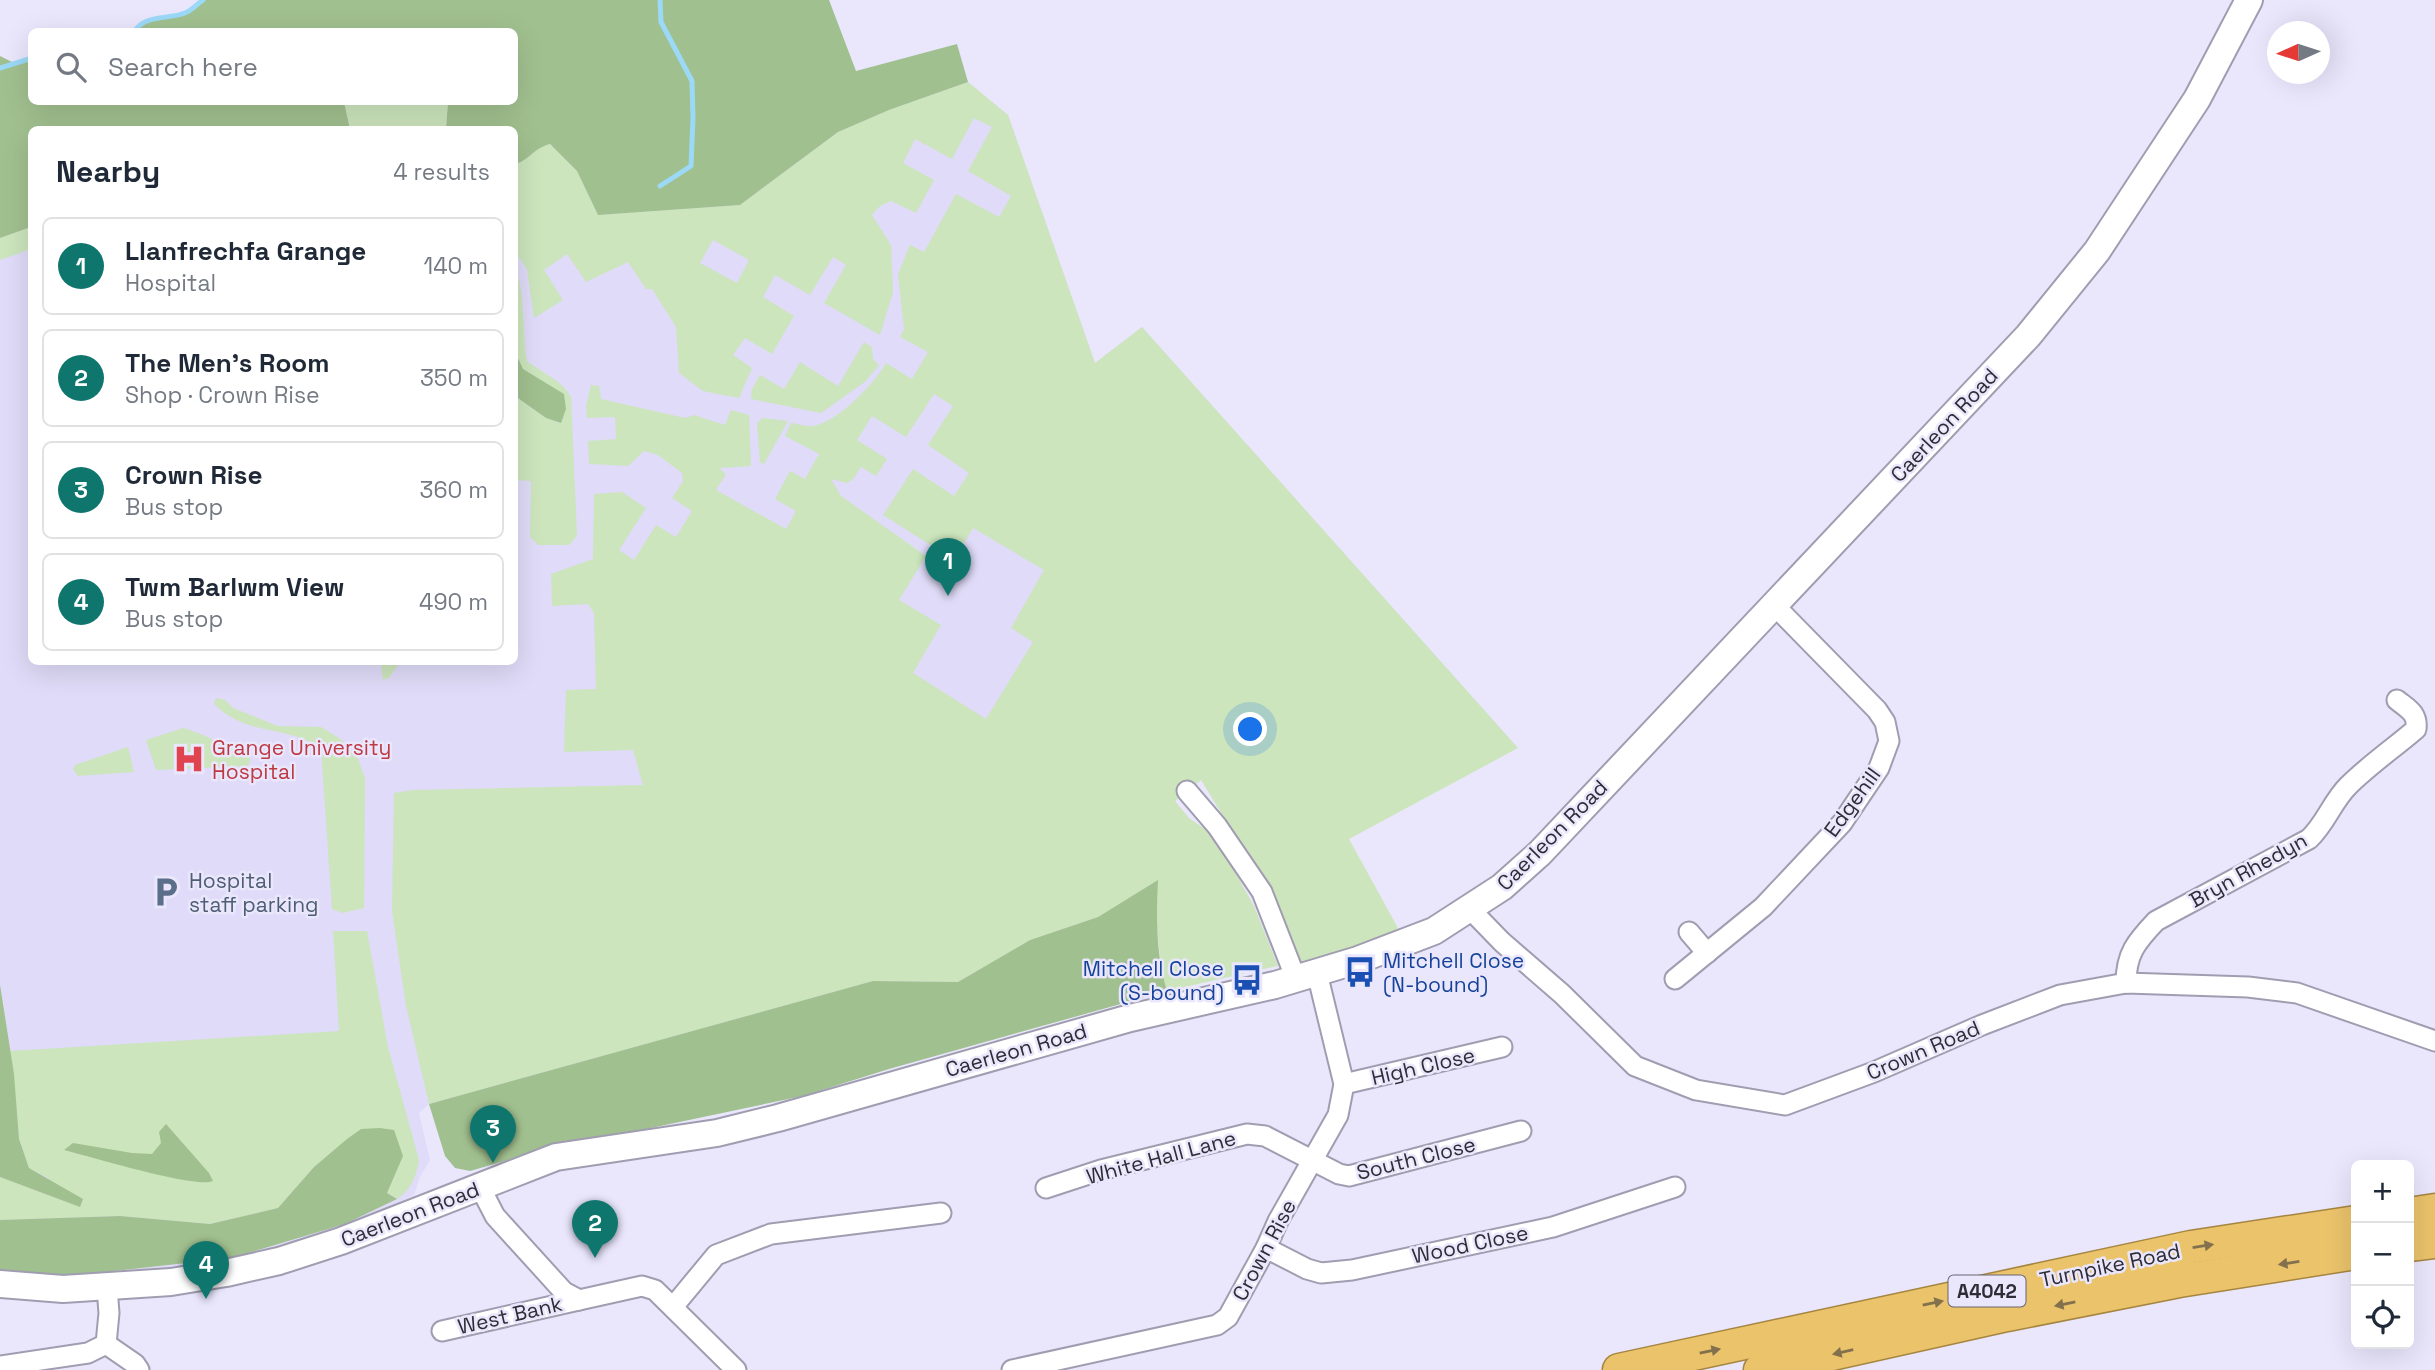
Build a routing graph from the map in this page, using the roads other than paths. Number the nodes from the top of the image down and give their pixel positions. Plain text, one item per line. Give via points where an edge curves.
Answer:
1 (2249, 0) edge
2 (1774, 605) junction
3 (2397, 700) dead end
4 (1187, 791) dead end
5 (1470, 909) junction
6 (1689, 932) dead end
7 (1707, 953) junction
8 (1306, 976) junction
9 (1675, 979) dead end
10 (2126, 983) junction
11 (2435, 1041) edge
12 (1502, 1047) dead end
13 (1344, 1084) junction
14 (1521, 1131) dead end
15 (1313, 1162) junction
16 (480, 1187) junction
17 (1675, 1187) dead end
18 (1046, 1188) dead end
19 (2435, 1210) edge
20 (941, 1213) dead end
21 (2414, 1213) edge
22 (2351, 1223) edge
23 (2435, 1242) edge
24 (2414, 1244) edge
25 (1266, 1248) junction
26 (2351, 1254) edge
27 (0, 1284) edge
28 (107, 1288) junction
29 (579, 1300) junction
30 (673, 1307) junction
31 (442, 1331) dead end
32 (106, 1344) junction
33 (0, 1366) edge
34 (139, 1370) edge
35 (736, 1370) edge
36 (1012, 1370) edge
37 (1619, 1370) edge
38 (1760, 1370) edge

1 - 2 main road, Caerleon Road via 2197,99 2096,251 2028,336
2 - 5 main road, Caerleon Road via 1540,852
2 - 7 street, Edgehill via 1877,710 1889,741 1879,768 1842,823 1763,907
3 - 10 street, Bryn Rhedyn via 2415,714 2416,729 2347,786 2309,839 2156,921 2137,940 2126,964
4 - 8 street, Crown Rise via 1262,892
5 - 8 main road, Caerleon Road via 1406,944
5 - 10 street, Crown Road via 1635,1066 1696,1090 1786,1105 2060,995
6 - 7 street
7 - 9 street, Edgehill
8 - 13 street, Crown Rise
8 - 16 main road, Caerleon Road via 1130,1018 717,1133 556,1157
10 - 11 street, Crown Road via 2297,993
12 - 13 street, High Close
13 - 15 street, Crown Rise via 1338,1115
14 - 15 street, South Close via 1349,1176
15 - 18 street, White Hall Lane via 1265,1136 1247,1134
15 - 25 street, Crown Rise
16 - 28 main road, Caerleon Road via 279,1261 171,1282
16 - 29 street via 495,1216 564,1292
17 - 25 street, Wood Close via 1553,1227 1352,1270 1321,1273
19 - 21 highway
20 - 30 street via 771,1234 716,1255
37 -> 22 highway, Turnpike Road / A4042 via 2191,1247
23 - 24 highway
25 - 36 street, Crown Rise via 1228,1317 1217,1325
26 -> 38 highway, Turnpike Road / A4042 via 2179,1281
27 - 28 main road, Caerleon Road
28 - 32 street
29 - 30 street via 642,1286 655,1290
29 - 31 street, West Bank
30 - 35 street
32 - 33 street via 88,1353
32 - 34 street

